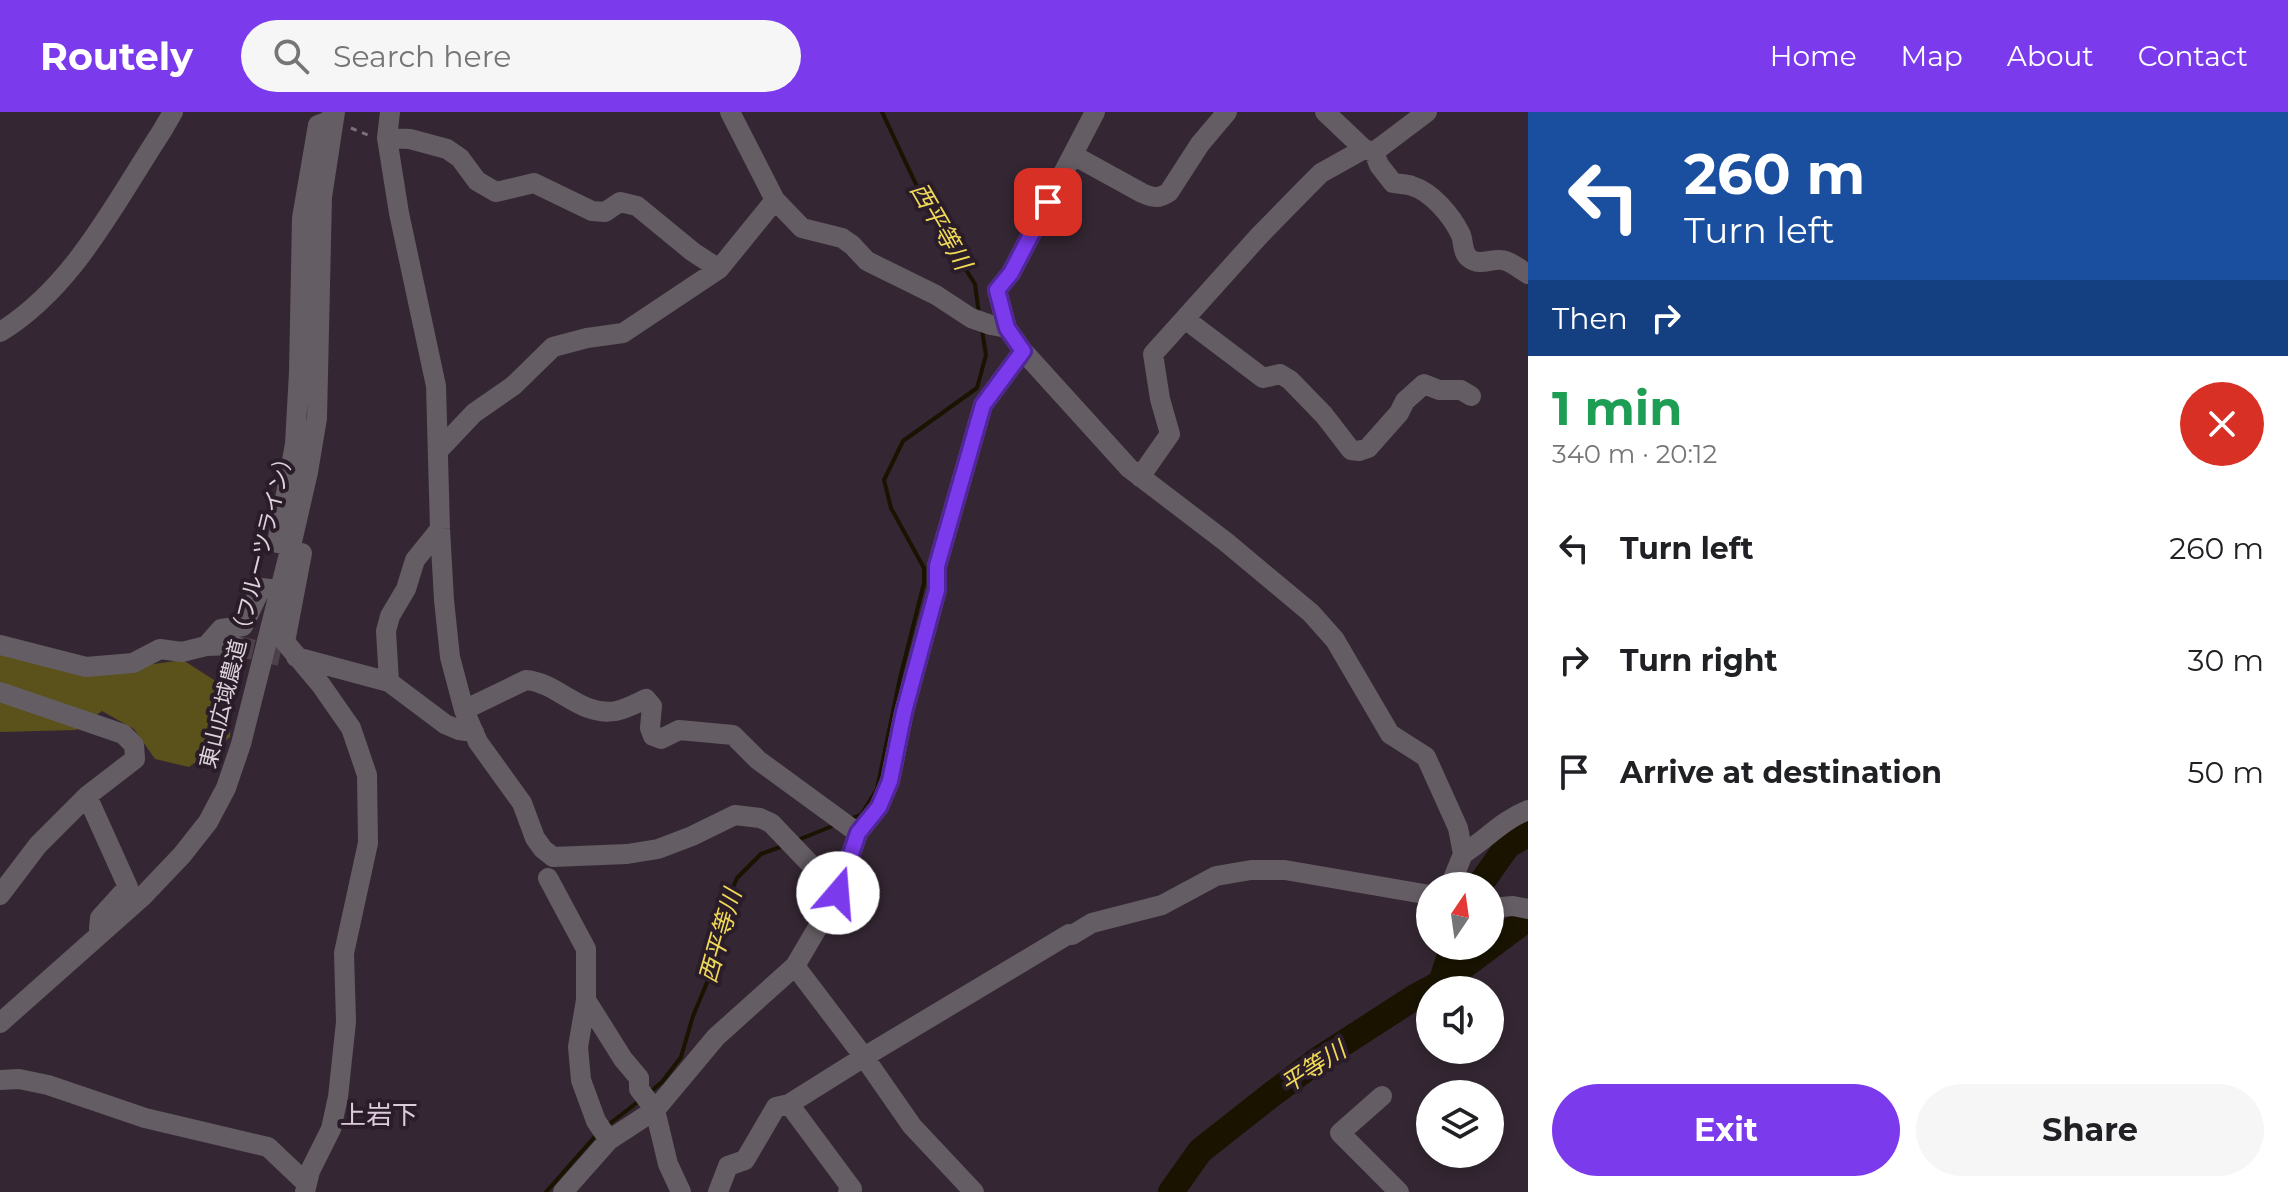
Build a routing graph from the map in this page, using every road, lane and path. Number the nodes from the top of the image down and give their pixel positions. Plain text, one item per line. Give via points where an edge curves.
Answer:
1 (173, 112) edge
2 (390, 112) edge
3 (730, 112) edge
4 (1095, 112) edge
5 (1227, 112) edge
6 (1325, 112) edge
7 (1427, 112) edge
8 (333, 114) edge
9 (387, 138) junction
10 (1369, 150) junction
11 (1073, 155) junction
12 (775, 200) junction
13 (719, 269) junction
14 (1528, 274) edge
15 (1185, 319) junction
16 (999, 326) junction
17 (0, 332) edge
18 (1023, 351) junction
19 (1471, 396) dead end
20 (439, 450) junction
21 (1140, 477) junction
22 (440, 529) junction
23 (293, 537) junction
24 (279, 590) junction
25 (234, 645) tunnel mouth
26 (206, 646) junction
27 (2, 647) edge
28 (288, 657) junction
29 (389, 682) junction
30 (0, 692) edge
31 (464, 710) junction
32 (474, 732) junction
33 (87, 796) junction
34 (1528, 810) edge
35 (855, 832) junction
36 (1463, 854) junction
37 (1456, 872) edge
38 (548, 878) dead end
39 (838, 893) junction
40 (1416, 893) edge
41 (0, 895) edge
42 (99, 936) junction
43 (795, 966) junction
44 (586, 1000) junction
45 (0, 1023) edge
46 (864, 1057) junction
47 (0, 1080) edge
48 (1382, 1096) dead end
49 (789, 1104) junction
50 (655, 1110) junction
51 (608, 1140) junction
52 (306, 1188) edge
53 (563, 1192) edge
54 (681, 1192) edge
55 (718, 1192) edge
56 (848, 1192) edge
57 (974, 1192) edge
58 (1399, 1192) edge

1 - 17 street via 74,263 22,319
2 - 9 street
3 - 12 street
4 - 11 street
5 - 11 street via 1163,197 1142,193
6 - 10 street
7 - 10 street
8 - 9 path via 366,135
8 - 23 street, 東山広域農道（フルーツライン） via 322,197 317,418
9 - 13 street via 447,149 477,181 496,192 534,183 592,211 605,212 620,202 637,206
9 - 20 street via 436,386
10 - 14 street via 1393,183 1425,192 1454,222 1469,258 1505,260
10 - 15 street via 1321,173
11 - 16 street via 997,290
12 - 13 street
12 - 16 street via 802,228 842,238 867,261 971,318
13 - 20 street via 623,333 553,347
15 - 19 street via 1263,378 1280,374 1290,380 1351,450 1368,448 1424,384
15 - 21 street via 1153,354 1170,434
16 - 18 street
18 - 21 street
18 - 35 street via 983,405 937,566 937,590 890,781 879,807
20 - 22 street
21 - 36 street via 1311,613 1335,640 1390,734 1426,757 1458,828
22 - 29 street via 415,560 390,616
22 - 31 street via 450,657
23 - 24 street, 東山広域農道（フルーツライン）
23 - 28 street via 305,537 285,642
24 - 26 street via 261,588 243,626 221,629
24 - 42 street, 東山広域農道（フルーツライン） via 226,788 182,855
25 - 26 street
26 - 27 street via 182,652 160,649 133,663 86,667
28 - 29 street
28 - 52 street via 321,685 351,728 367,775 368,843 344,953 346,1022 338,1097 331,1129
29 - 32 street via 445,724
30 - 33 street via 123,734 134,745 135,759
31 - 32 street
31 - 35 street via 526,680 590,710 615,711 646,699 652,706 653,736 661,739 679,730 733,735 758,760
32 - 39 street via 522,803 535,838 553,857 658,849 735,815 760,818 771,823
33 - 41 street via 38,845
33 - 42 street via 128,887 100,918
34 - 36 street via 1505,820
35 - 39 street
36 - 37 street
38 - 44 street via 586,949
39 - 43 street
40 - 46 street via 1285,870 1216,876 1162,905 1092,923
42 - 45 street, 東山広域農道（フルーツライン）
43 - 46 street
43 - 50 street via 716,1037
44 - 50 street
44 - 51 street via 578,1047 581,1080
46 - 49 street
46 - 57 street via 912,1126
47 - 52 street via 48,1085 145,1118 268,1147
48 - 58 street via 1340,1133
49 - 55 street via 776,1107 745,1160 728,1166
49 - 56 street via 852,1189
50 - 51 street
50 - 54 street
51 - 53 street

